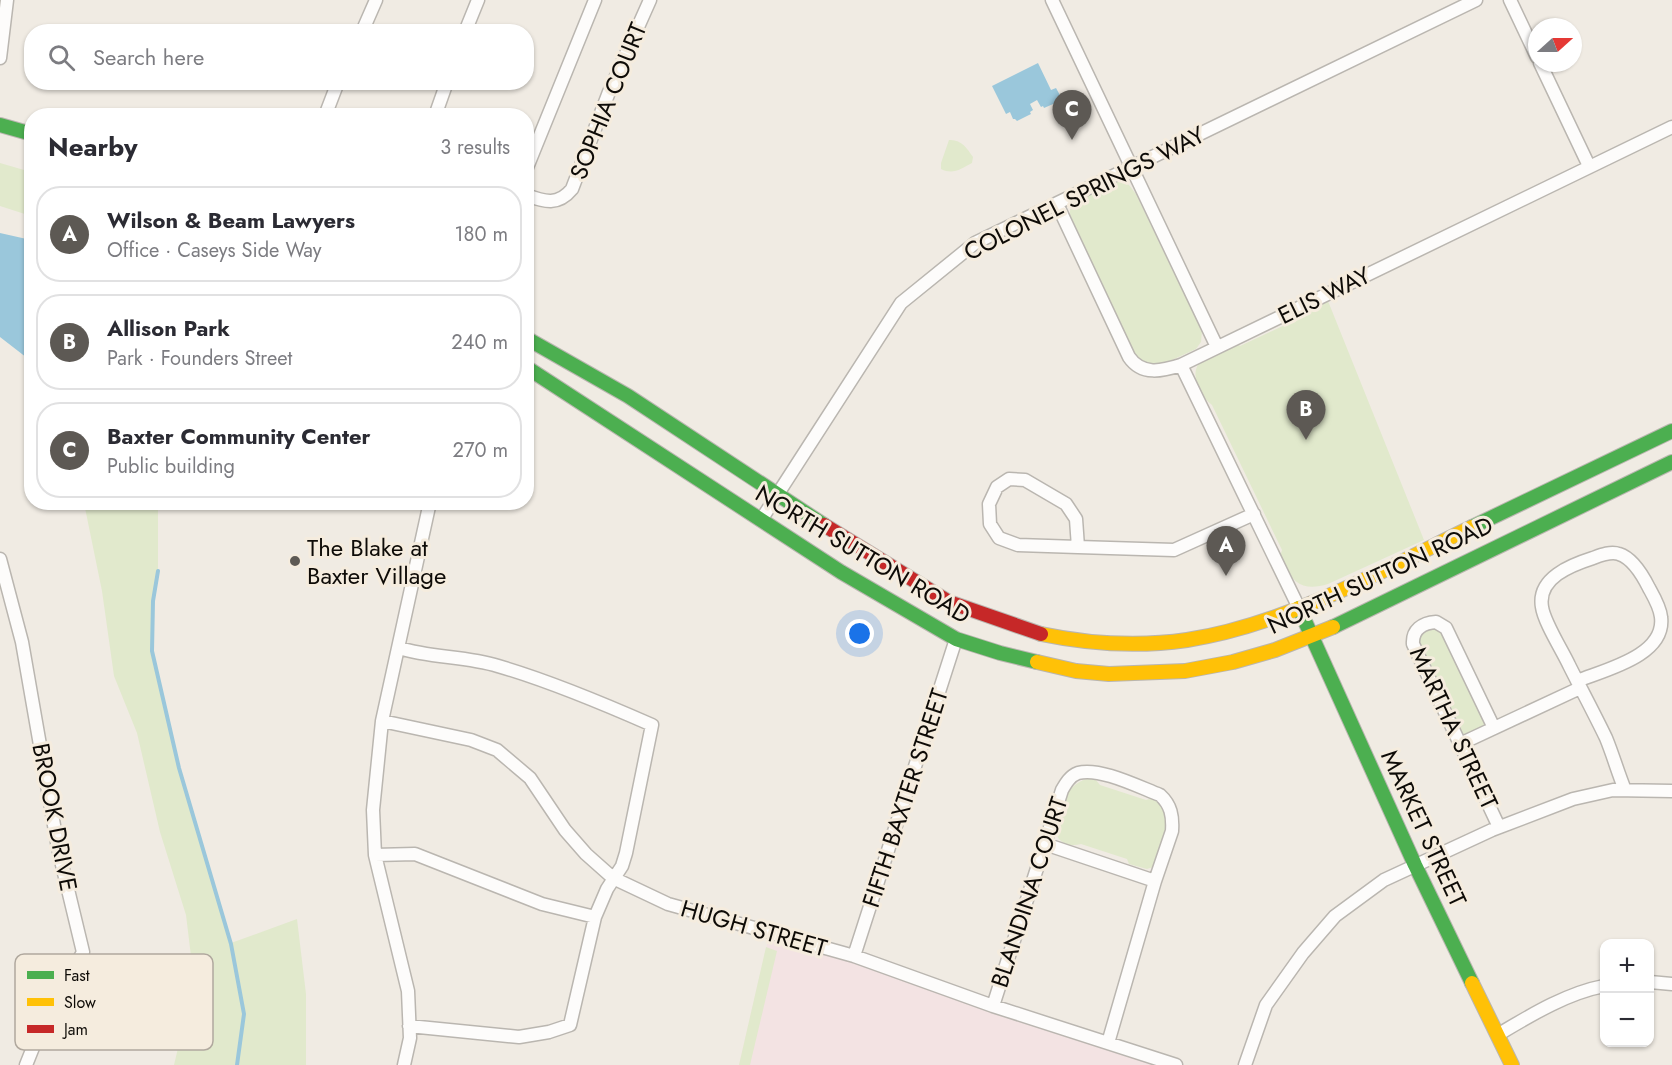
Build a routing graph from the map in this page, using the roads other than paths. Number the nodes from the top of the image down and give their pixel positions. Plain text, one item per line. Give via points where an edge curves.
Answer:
1 (6, 0) edge
2 (376, 0) edge
3 (478, 0) edge
4 (594, 0) edge
5 (650, 0) edge
6 (1052, 0) edge
7 (1476, 0) edge
8 (1510, 0) edge
9 (366, 24) edge
10 (468, 24) edge
11 (1528, 38) edge
12 (0, 58) edge
13 (1544, 72) edge
14 (335, 90) edge
15 (444, 90) edge
16 (328, 108) edge
17 (438, 108) edge
18 (0, 125) edge
19 (1672, 127) edge
20 (24, 132) edge
21 (534, 150) edge
22 (1589, 166) junction
23 (1131, 167) junction
24 (534, 198) edge
25 (1057, 204) junction
26 (534, 343) edge
27 (1217, 347) junction
28 (1181, 365) junction
29 (534, 372) edge
30 (1672, 431) edge
31 (1672, 462) edge
32 (778, 494) junction
33 (428, 510) edge
34 (1254, 514) junction
35 (761, 520) junction
36 (1078, 547) junction
37 (0, 559) edge
38 (1299, 608) junction
39 (1311, 636) junction
40 (956, 639) junction
41 (399, 648) junction
42 (1579, 685) junction
43 (382, 721) junction
44 (1494, 728) junction
45 (1460, 744) junction
46 (1624, 790) junction
47 (1672, 791) edge
48 (1499, 827) junction
49 (1045, 844) junction
50 (375, 855) junction
51 (1415, 866) junction
52 (613, 878) junction
53 (1155, 881) junction
54 (595, 918) junction
55 (82, 954) edge
56 (854, 956) junction
57 (1654, 982) edge
58 (1672, 984) edge
59 (1600, 987) edge
60 (993, 1006) junction
61 (409, 1026) junction
62 (1499, 1034) junction
63 (1108, 1043) junction
64 (32, 1050) edge
65 (26, 1065) edge
66 (404, 1065) edge
67 (1176, 1065) edge
68 (1245, 1065) edge
69 (1512, 1065) edge

1 - 12 street
2 - 9 street
3 - 10 street
4 - 21 street
5 - 24 street, SOPHIA COURT via 572,189 554,202
6 - 23 street
7 - 23 street, COLONEL SPRINGS WAY
8 - 11 street
13 - 22 street
14 - 16 street
15 - 17 street
18 - 20 main road
19 - 22 street, ELIS WAY
22 - 27 street, ELIS WAY
23 - 25 street, COLONEL SPRINGS WAY
23 - 27 street
25 - 28 street, ELIS WAY via 1134,364 1152,371
25 - 32 street, COLONEL SPRINGS WAY via 975,243 901,303
26 - 32 main road, NORTH SUTTON ROAD via 628,396
27 - 28 street, ELIS WAY
28 - 34 street
29 - 35 main road, NORTH SUTTON ROAD
30 - 38 main road, NORTH SUTTON ROAD
31 - 39 main road, NORTH SUTTON ROAD
32 - 35 street, COLONEL SPRINGS WAY
32 - 38 main road, NORTH SUTTON ROAD via 949,602 1043,634 1091,642 1164,642 1236,630
33 - 41 street
34 - 36 street via 1174,550
34 - 38 street
35 - 40 main road, NORTH SUTTON ROAD
36 - 36 street via 1018,545 999,538 989,514 997,487 1009,479 1025,480 1066,504 1076,519
37 - 55 street, BROOK DRIVE via 22,642 58,848
38 - 39 main road, MARKET STREET
39 - 40 main road, NORTH SUTTON ROAD via 1233,662 1137,674 1065,669
39 - 51 main road, MARKET STREET
40 - 56 street, FIFTH BAXTER STREET
41 - 43 street
41 - 52 street via 496,665 652,725 626,853
42 - 42 street via 1542,607 1543,591 1557,573 1590,559 1619,553 1645,580 1661,616 1659,632 1647,651
42 - 44 street, MARTHA STREET
42 - 46 street via 1605,736
43 - 50 street via 373,810
43 - 52 street, HUGH STREET via 471,740 497,750 530,778 565,830
44 - 45 street, MARTHA STREET
44 - 45 street, MARTHA STREET via 1449,632 1440,623 1429,623 1416,630 1413,644
45 - 48 street, MARTHA STREET
46 - 47 street
46 - 48 street via 1573,799
48 - 51 street
49 - 53 street
49 - 53 street, BLANDINA COURT via 1068,779 1096,772 1160,795 1168,802 1172,831
49 - 60 street, BLANDINA COURT
50 - 54 street via 415,854 542,904
50 - 61 street via 408,992
51 - 62 main road, MARKET STREET
51 - 68 street via 1384,880 1320,932 1270,997
52 - 54 street
52 - 56 street, HUGH STREET via 668,904
53 - 63 street, BLANDINA COURT
54 - 61 street via 570,1025 519,1037
56 - 60 street, HUGH STREET
57 - 58 street
59 - 62 street via 1546,1008
60 - 63 street, HUGH STREET
61 - 66 street
62 - 69 main road, MARKET STREET
63 - 67 street, HUGH STREET
64 - 65 street, BROOK DRIVE

